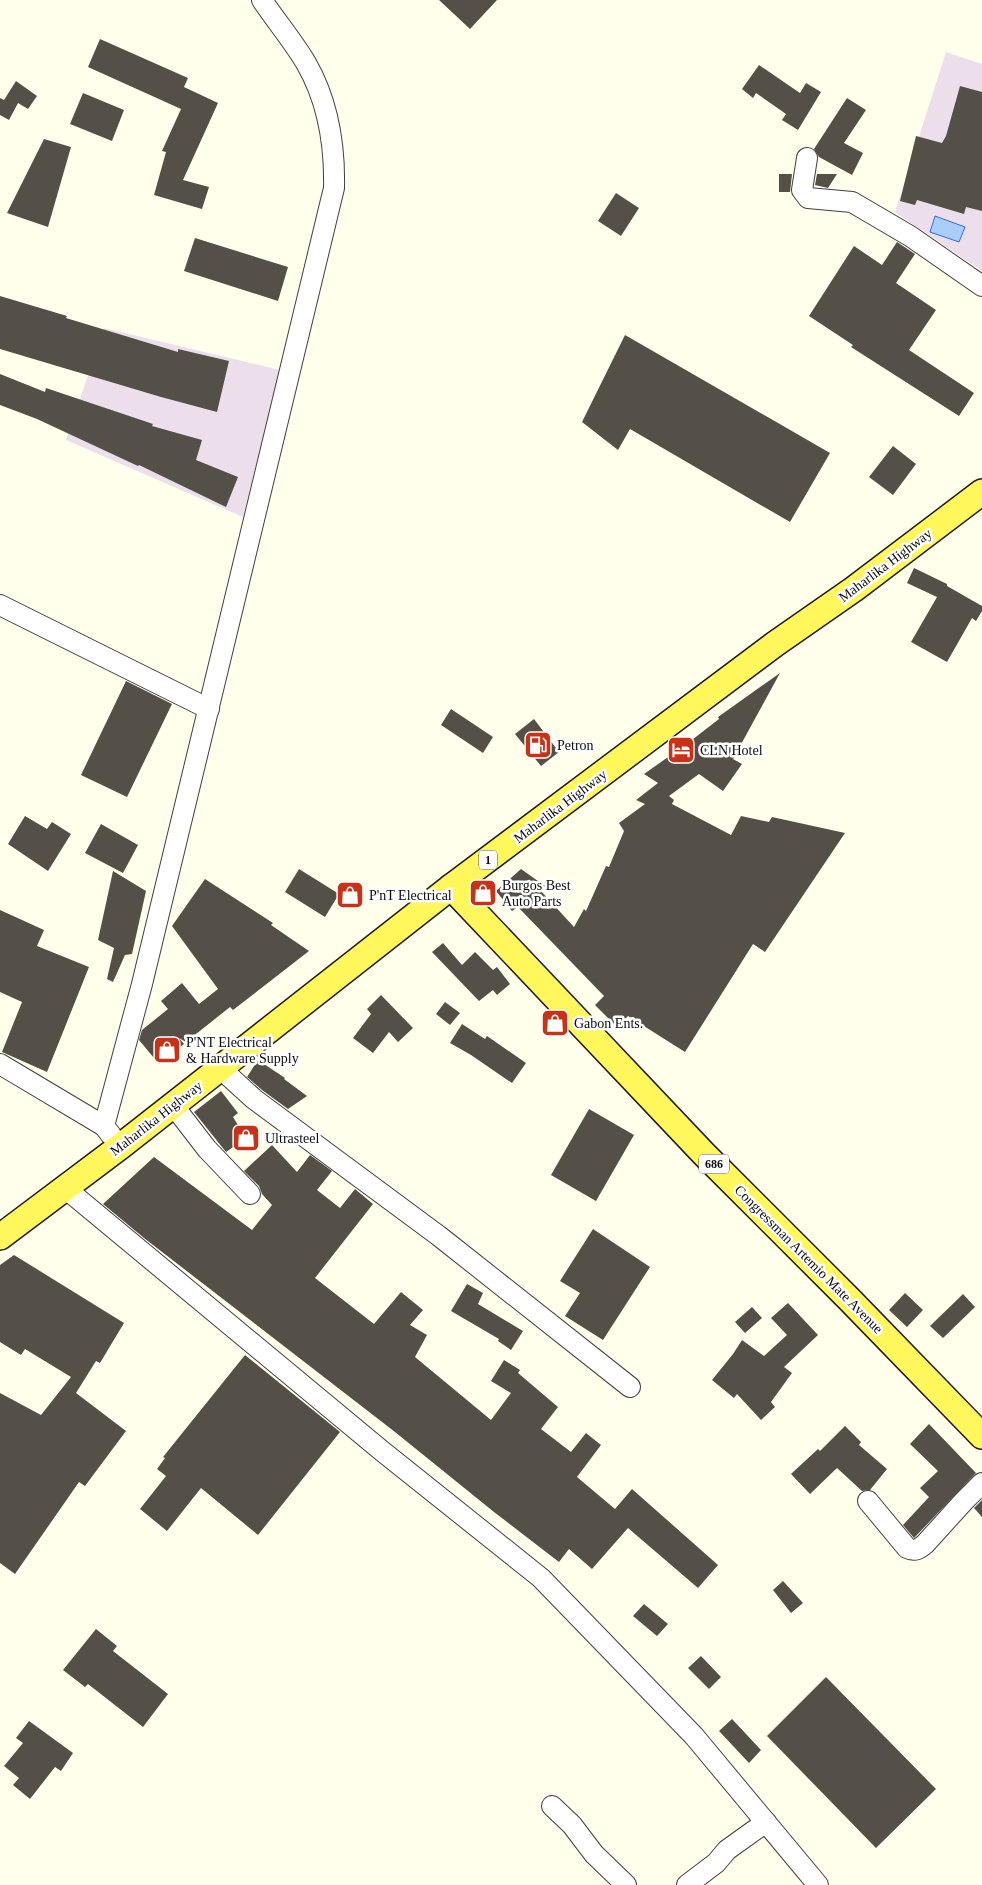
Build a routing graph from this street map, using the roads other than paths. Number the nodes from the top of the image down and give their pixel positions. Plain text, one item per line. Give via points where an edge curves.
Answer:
1 (262, 0) edge
2 (807, 158) dead end
3 (982, 286) edge
4 (982, 492) edge
5 (0, 605) edge
6 (208, 708) junction
7 (451, 887) junction
8 (0, 1064) edge
9 (220, 1068) junction
10 (173, 1105) junction
11 (104, 1126) junction
12 (121, 1146) junction
13 (65, 1188) junction
14 (250, 1194) dead end
15 (0, 1237) edge
16 (630, 1387) dead end
17 (982, 1436) edge
18 (982, 1483) edge
19 (868, 1501) dead end
20 (552, 1806) dead end
21 (766, 1822) junction
22 (626, 1885) edge
23 (688, 1885) edge
24 (818, 1885) edge

1 - 6 street via 306,63 318,88 330,124 335,159 334,188
2 - 3 street via 802,190 808,198 852,202 910,236
4 - 7 main road, Maharlika Highway / 1
5 - 6 street
6 - 11 street via 142,984
7 - 9 main road, Maharlika Highway / 1
7 - 17 main road, Congressman Artemio Mate Avenue / 686 via 704,1154
8 - 11 street
9 - 10 main road, Maharlika Highway / 1
9 - 16 street via 262,1105 439,1236
10 - 12 main road, Maharlika Highway / 1
10 - 14 street via 207,1149
11 - 12 street
12 - 13 main road, Maharlika Highway / 1
13 - 15 main road, Maharlika Highway / 1
13 - 21 street via 540,1578 694,1736
18 - 19 street via 925,1544 913,1551
20 - 22 street
21 - 23 street
21 - 24 street

